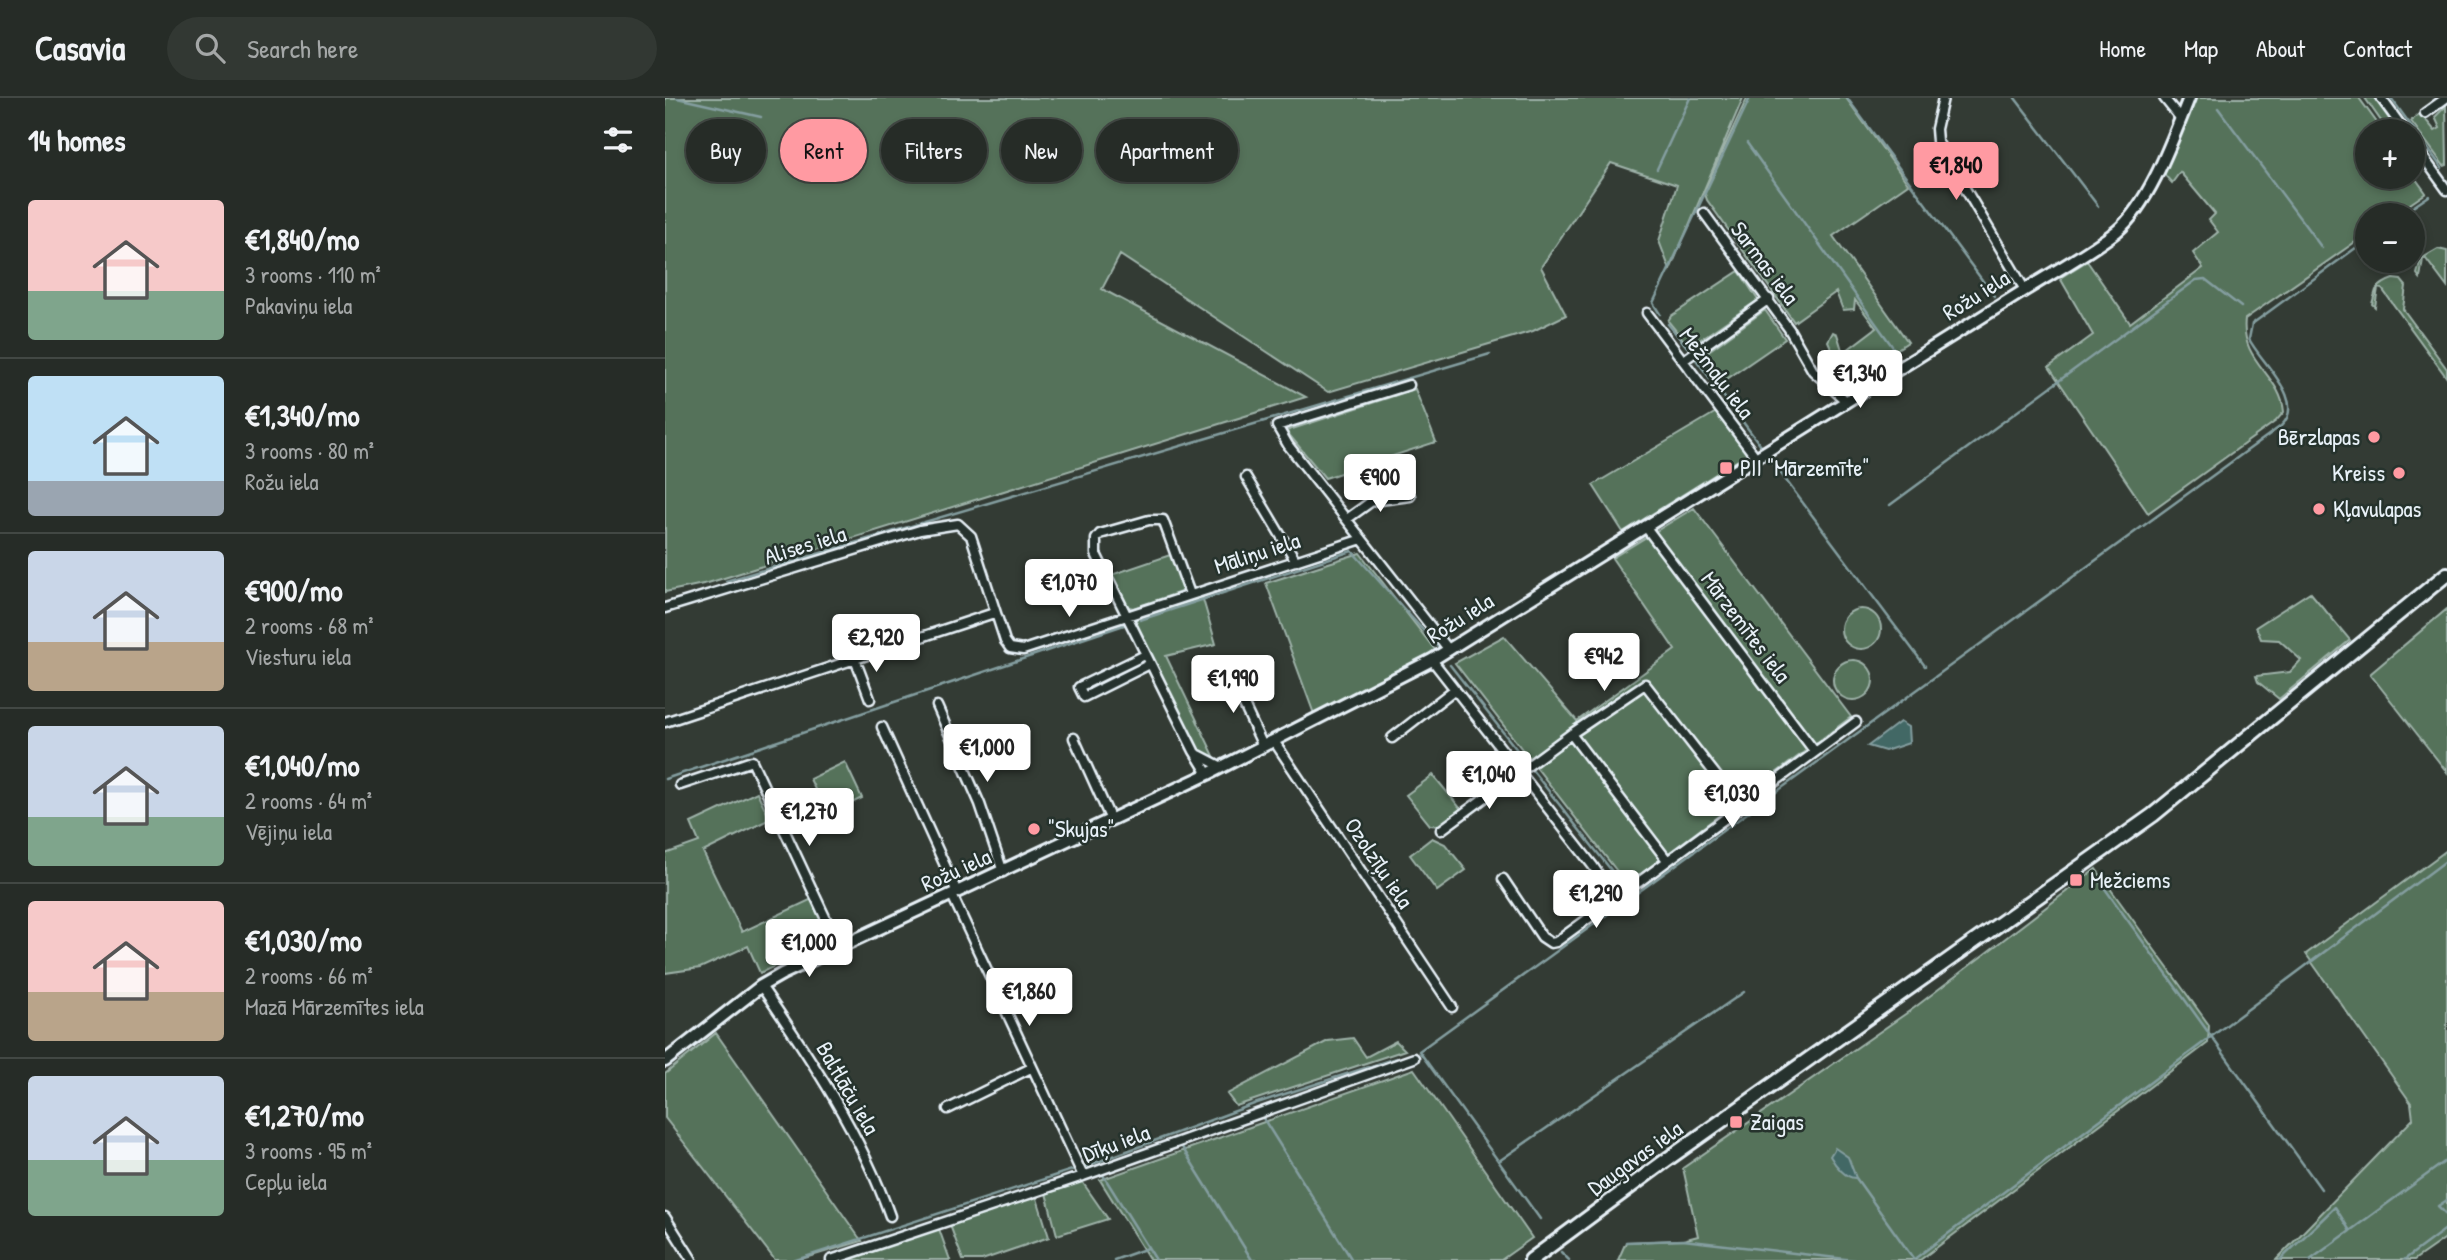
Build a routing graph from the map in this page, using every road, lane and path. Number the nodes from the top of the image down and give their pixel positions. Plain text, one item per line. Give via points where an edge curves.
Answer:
1 (1944, 98) edge
2 (2164, 98) edge
3 (2189, 98) edge
4 (2381, 98) edge
5 (2446, 98) edge
6 (2425, 113) dead end
7 (2181, 119) junction
8 (2396, 119) edge
9 (2425, 160) edge
10 (2447, 171) edge
11 (2437, 177) junction
12 (2447, 190) edge
13 (1704, 212) dead end
14 (2025, 290) junction
15 (1769, 299) junction
16 (1647, 313) dead end
17 (1684, 360) junction
18 (1409, 385) dead end
19 (1846, 401) junction
20 (1755, 456) junction
21 (1246, 477) dead end
22 (1410, 496) dead end
23 (1347, 519) junction
24 (1646, 526) junction
25 (1362, 539) junction
26 (1296, 561) junction
27 (2447, 573) edge
28 (1190, 594) junction
29 (665, 608) edge
30 (994, 613) junction
31 (1127, 615) junction
32 (1449, 650) junction
33 (1145, 654) junction
34 (855, 659) junction
35 (1432, 660) junction
36 (1150, 664) junction
37 (1228, 671) dead end
38 (1454, 690) junction
39 (870, 699) dead end
40 (937, 706) dead end
41 (665, 722) edge
42 (1856, 722) dead end
43 (882, 727) dead end
44 (1571, 734) junction
45 (1074, 738) dead end
46 (1392, 738) dead end
47 (1274, 741) junction
48 (1263, 746) junction
49 (1815, 752) junction
50 (1196, 755) junction
51 (1222, 767) junction
52 (1519, 770) junction
53 (1208, 774) junction
54 (680, 785) dead end
55 (1740, 806) junction
56 (1111, 820) junction
57 (1441, 830) dead end
58 (1667, 860) junction
59 (1003, 872) junction
60 (1503, 879) dead end
61 (954, 893) junction
62 (1613, 896) junction
63 (839, 947) junction
64 (761, 986) junction
65 (1452, 1007) dead end
66 (1414, 1058) dead end
67 (665, 1061) edge
68 (1031, 1068) junction
69 (948, 1109) dead end
70 (1083, 1175) junction
71 (890, 1216) dead end
72 (665, 1217) edge
73 (692, 1260) edge
74 (831, 1260) edge
75 (1531, 1260) edge

1 - 14 street via 1937,141
2 - 7 street
3 - 7 street, Rožu iela
4 - 8 street
5 - 6 street
7 - 14 street, Rožu iela via 2130,217 2116,231
9 - 11 street
10 - 11 street
11 - 12 street
13 - 15 street, Sarmas iela
14 - 19 street, Rožu iela
15 - 17 street
15 - 19 street, Sarmas iela via 1813,371
16 - 17 street, Mežmaļu iela
17 - 20 street, Mežmaļu iela
18 - 23 street via 1277,426
19 - 20 street, Rožu iela
20 - 24 street, Rožu iela
21 - 26 street
22 - 23 street via 1372,501
23 - 25 street
24 - 32 street, Rožu iela
24 - 49 street, Mārzemītes iela
25 - 26 street, Māliņu iela
25 - 32 street
26 - 28 street, Māliņu iela
27 - 75 main road, Daugavas iela via 2153,815
28 - 31 street, Māliņu iela
28 - 31 street, Māliņu iela via 1163,520 1100,534 1096,554
29 - 30 street, Alises iela via 921,530 958,524 971,536
30 - 31 street, Māliņu iela via 1010,648 1023,650
30 - 34 street
31 - 33 street, Māliņu iela
32 - 35 street, Rožu iela
33 - 36 street, Māliņu iela
33 - 36 street via 1079,687 1084,697
34 - 39 street
34 - 41 street
35 - 38 street
35 - 47 street, Rožu iela
36 - 50 street, Māliņu iela
37 - 48 street
38 - 46 street
38 - 52 street
40 - 59 street via 980,804
42 - 49 street
43 - 61 street
44 - 52 street
44 - 55 street via 1645,684
44 - 58 street
45 - 56 street
47 - 48 street, Rožu iela
47 - 65 street, Ozolzīļu iela
48 - 51 street, Rožu iela
49 - 55 street
50 - 51 street
50 - 53 street, Māliņu iela
51 - 53 street, Rožu iela
52 - 57 street
52 - 62 street
53 - 56 street, Rožu iela
54 - 63 street via 753,761
55 - 58 street
56 - 59 street, Rožu iela
58 - 62 street
59 - 61 street, Rožu iela
60 - 62 street via 1542,937 1551,943
61 - 63 street, Rožu iela
61 - 68 street
63 - 64 street, Rožu iela
64 - 67 street, Rožu iela
64 - 71 street, Baltlāču iela via 816,1068 879,1183
66 - 70 street, Dīķu iela
68 - 69 street
68 - 70 street
70 - 74 street, Dīķu iela
72 - 73 street

